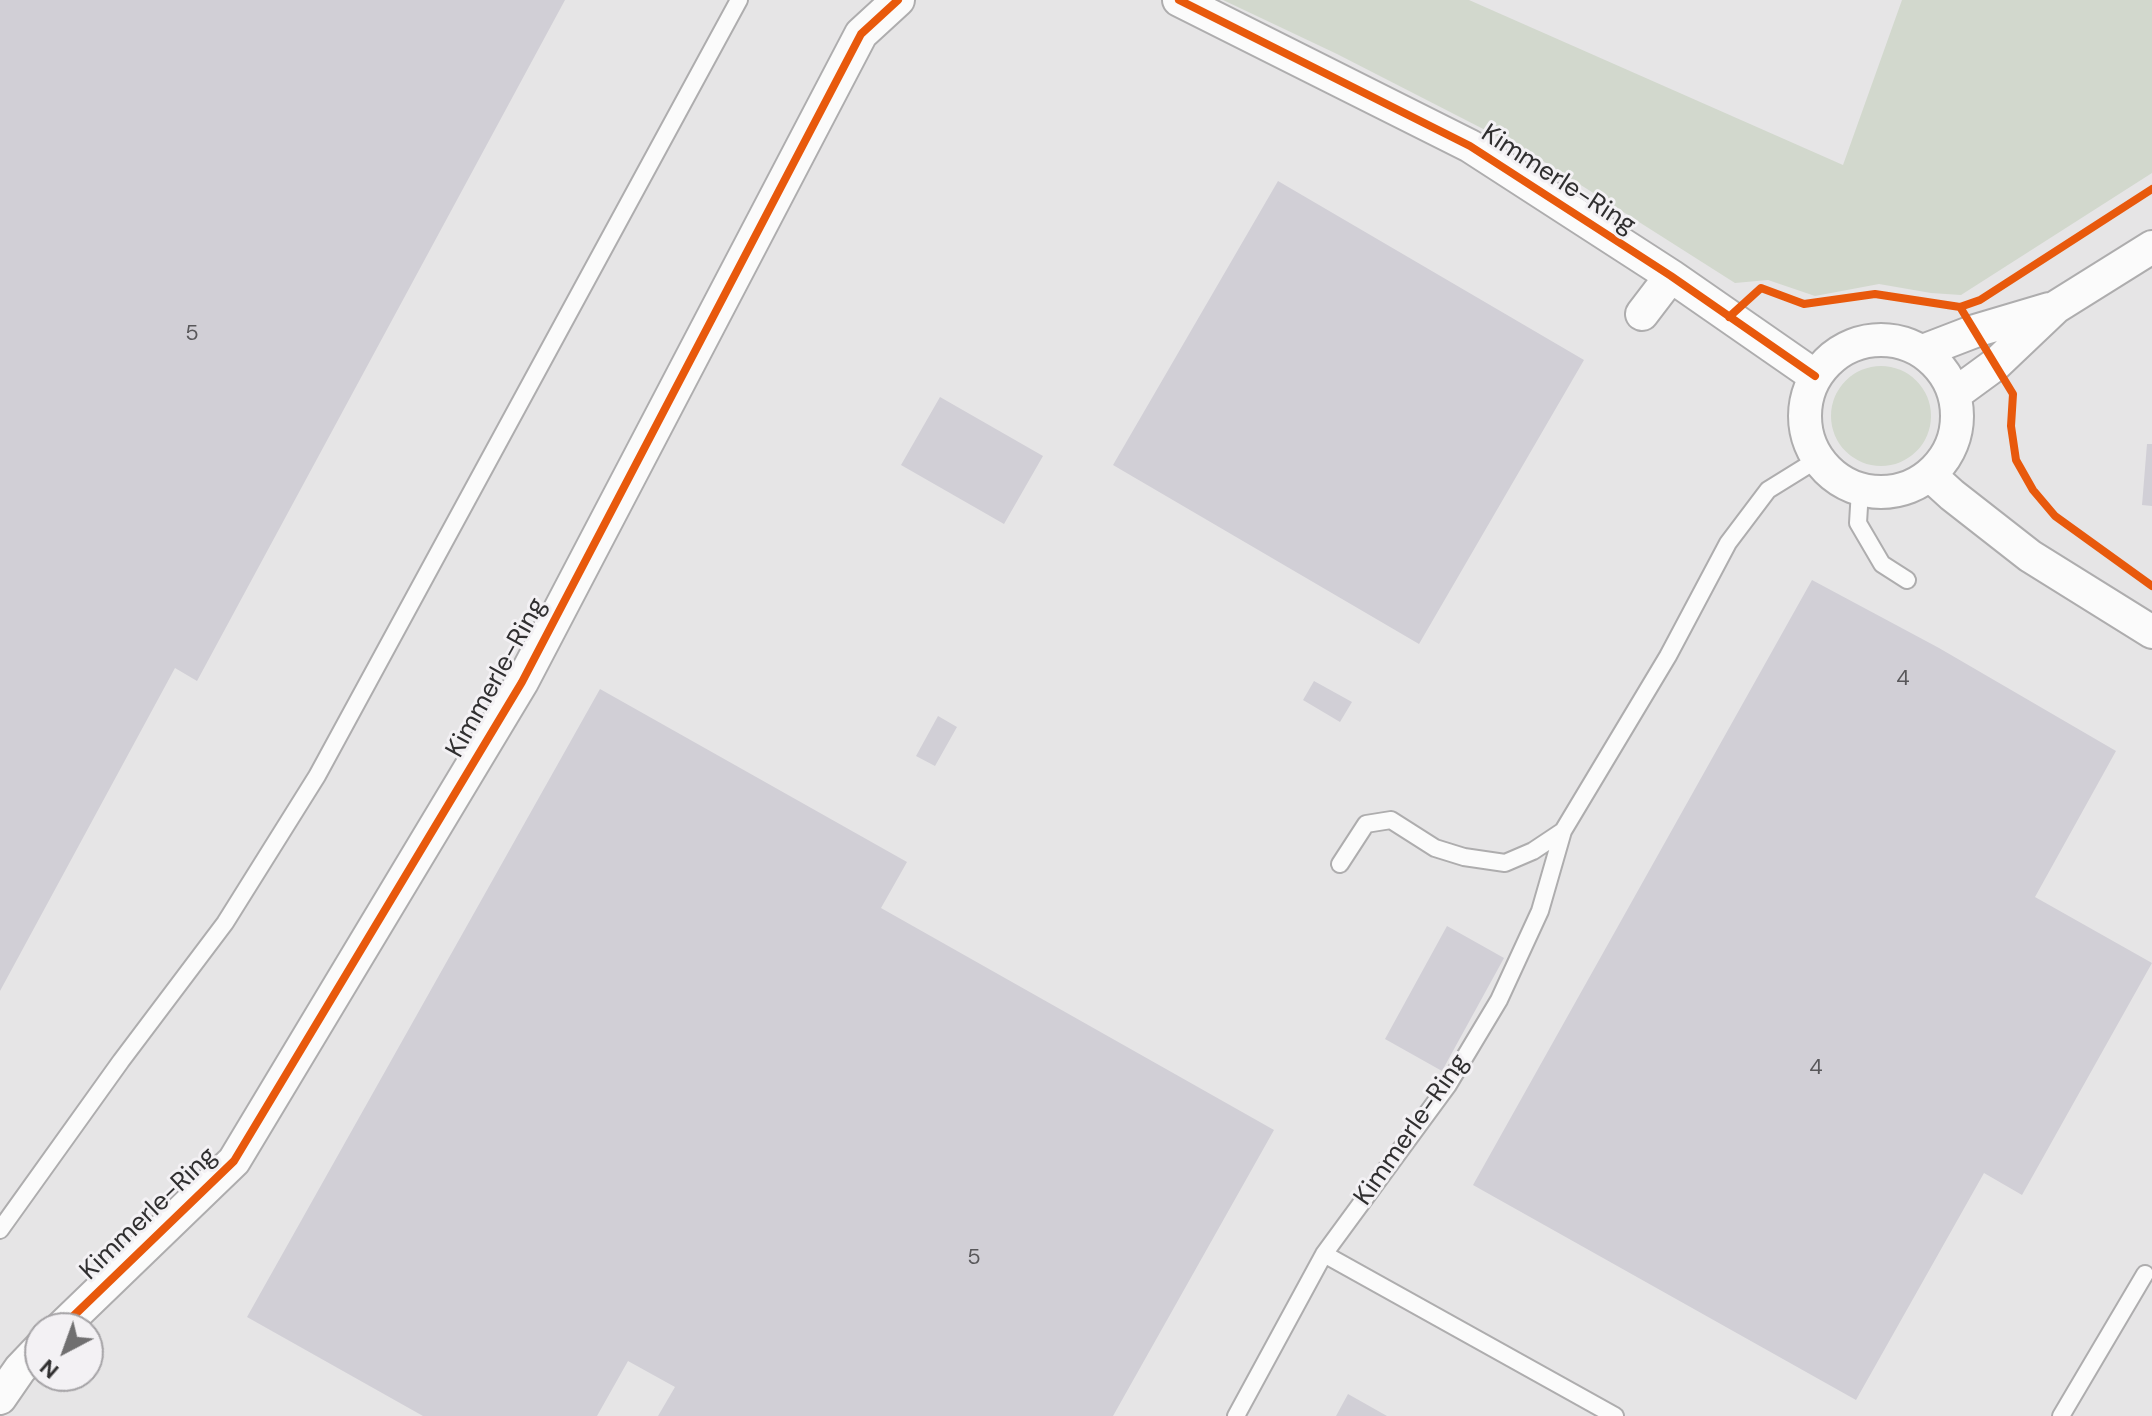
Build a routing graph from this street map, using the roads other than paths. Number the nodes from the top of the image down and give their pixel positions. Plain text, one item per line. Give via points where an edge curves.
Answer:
1 (739, 0) edge
2 (898, 0) edge
3 (1179, 0) edge
4 (2152, 247) edge
5 (1671, 276) junction
6 (2056, 307) junction
7 (1642, 314) dead end
8 (1923, 351) junction
9 (1815, 376) junction
10 (1955, 394) junction
11 (1818, 459) junction
12 (1930, 475) junction
13 (1860, 490) junction
14 (1907, 580) dead end
15 (2152, 632) edge
16 (1563, 831) junction
17 (1340, 864) dead end
18 (0, 1230) edge
19 (1324, 1254) junction
20 (2145, 1274) dead end
21 (78, 1312) edge
22 (24, 1365) edge
23 (0, 1398) edge
24 (1236, 1416) edge
25 (1615, 1416) edge
26 (2061, 1416) edge

1 - 18 lane via 317,776 225,923
2 - 21 street, Kimmerle-Ring via 861,34 522,682 234,1161
3 - 5 street, Kimmerle-Ring via 1470,146
4 - 6 street
5 - 7 street
5 - 9 street, Kimmerle-Ring
6 - 8 street
6 - 10 street via 1996,364
8 - 9 street via 1876,339 1832,357
8 - 10 street via 1948,377
9 - 11 street via 1804,418
10 - 12 street via 1955,439
11 - 13 street via 1836,478
11 - 16 lane, Kimmerle-Ring via 1768,490 1728,543 1668,656
12 - 13 street via 1909,488
12 - 15 street via 2030,556
13 - 14 lane via 1858,523 1882,564
16 - 17 lane, Kimmerle-Ring via 1505,863 1464,857 1421,840 1391,820 1366,824
16 - 19 lane, Kimmerle-Ring via 1540,911 1499,1000 1448,1085
19 - 24 lane, Kimmerle-Ring
19 - 25 lane
20 - 26 lane
22 - 23 street

